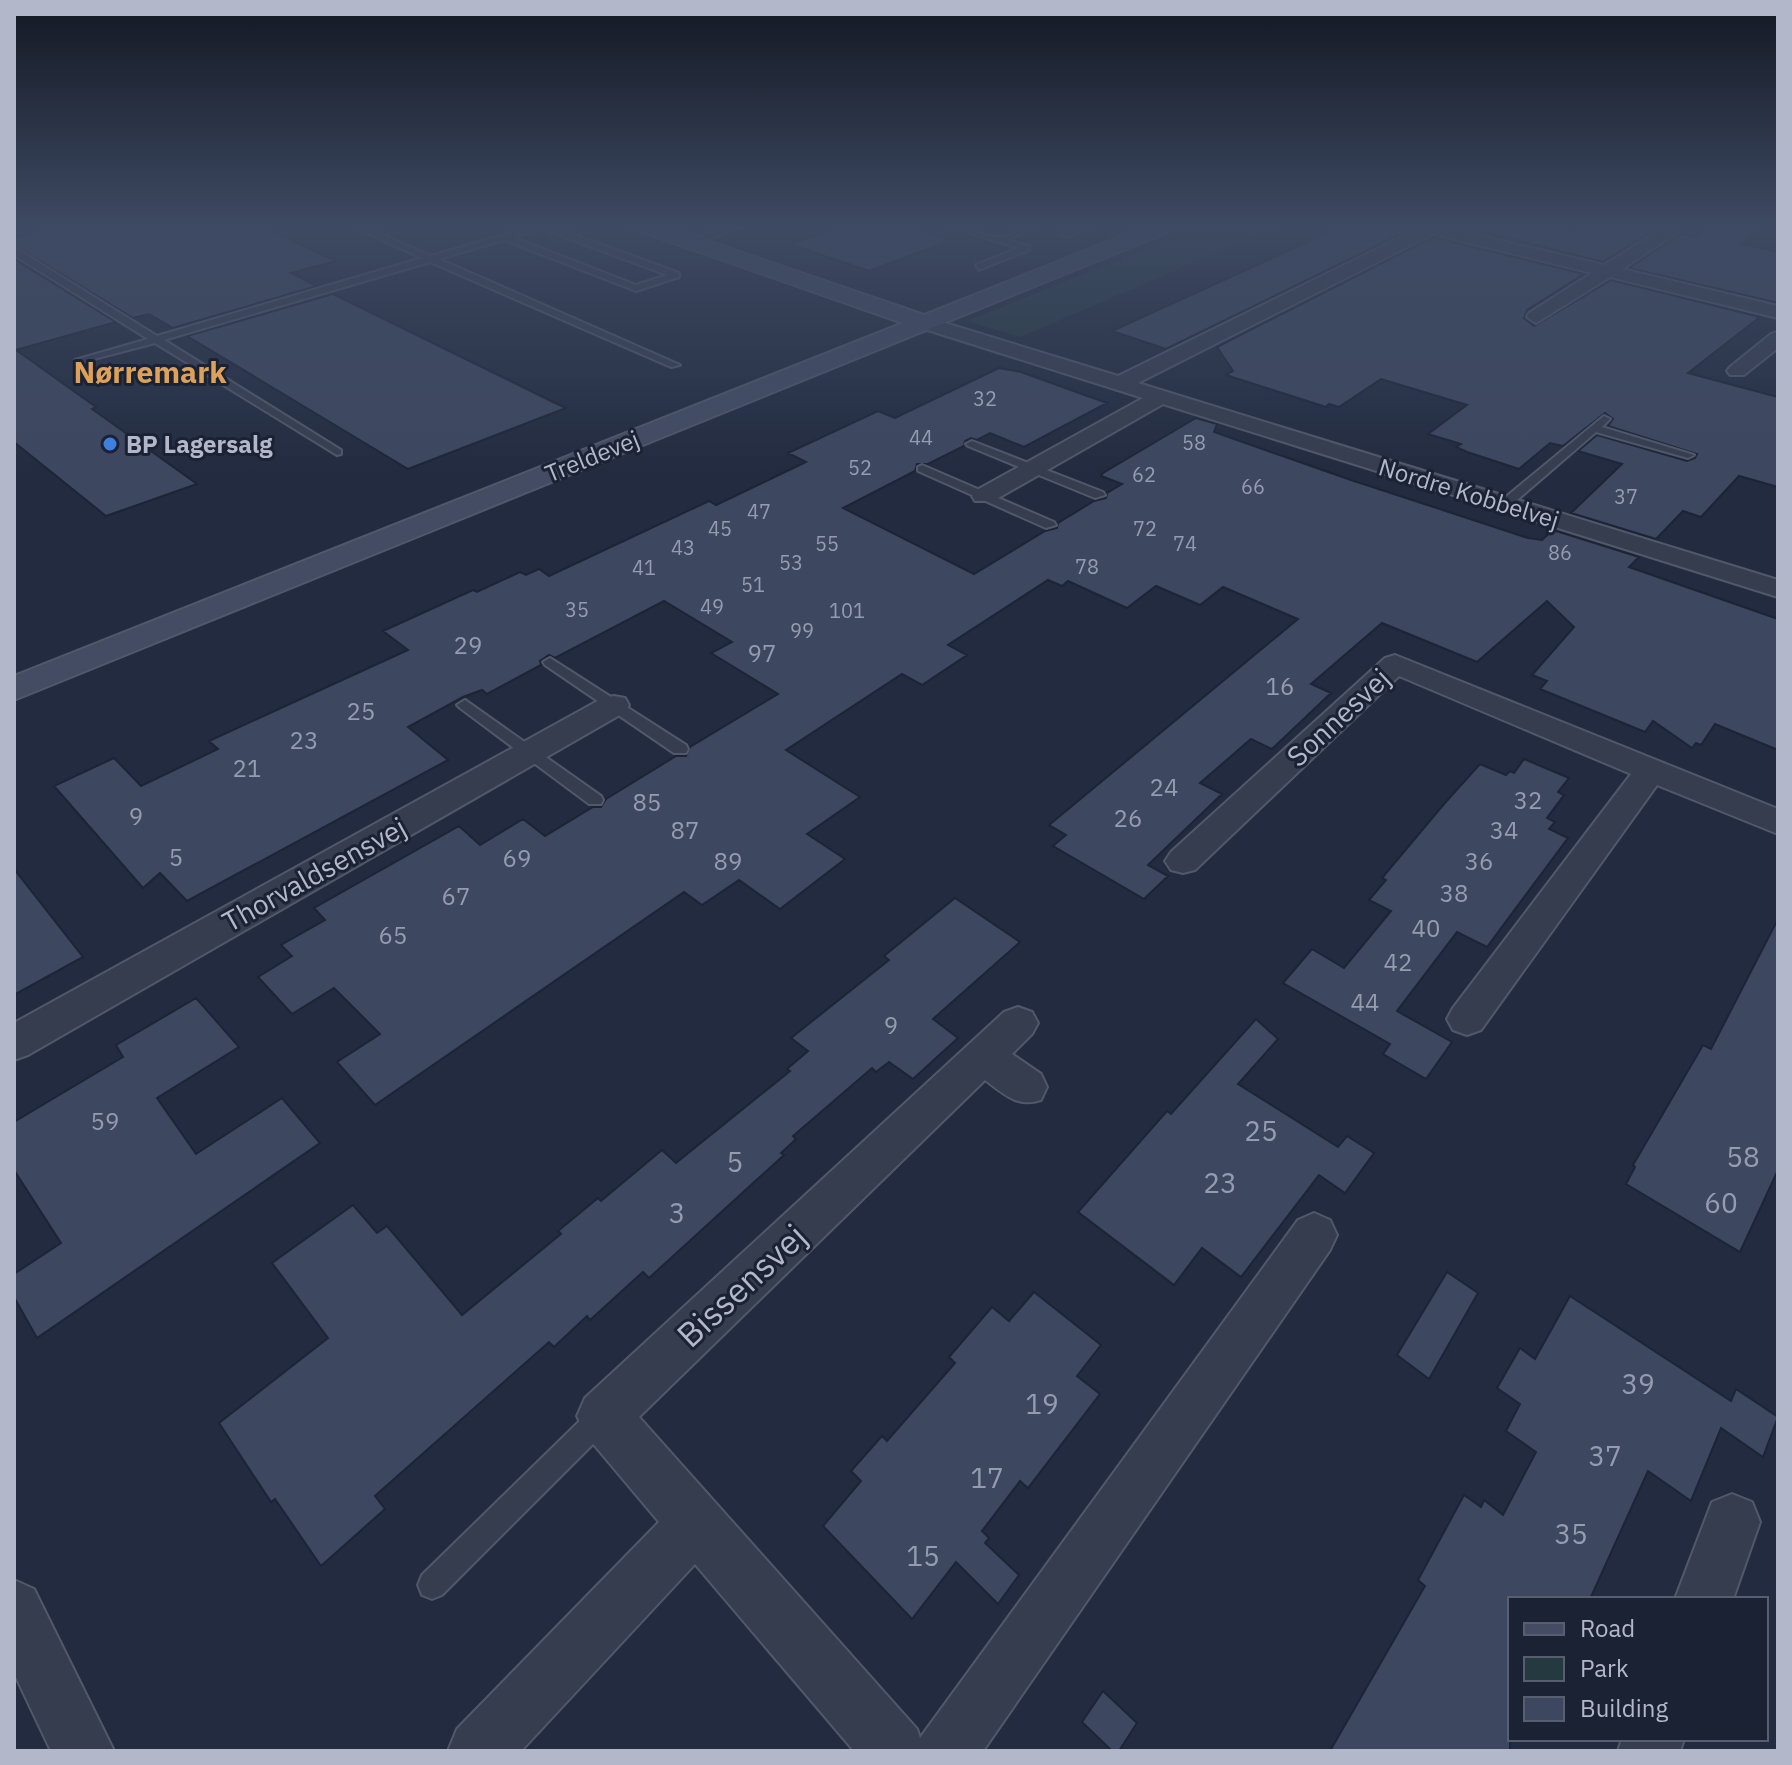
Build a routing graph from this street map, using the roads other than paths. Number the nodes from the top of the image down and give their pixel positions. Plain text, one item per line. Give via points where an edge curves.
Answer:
1 (103, 306) edge
2 (268, 306) edge
3 (539, 306) edge
4 (877, 306) edge
5 (966, 306) edge
6 (1276, 306) edge
7 (1552, 306) edge
8 (1755, 306) edge
9 (1778, 312) edge
10 (1536, 317) dead end
11 (925, 323) junction
12 (1778, 338) edge
13 (156, 339) junction
14 (79, 362) dead end
15 (675, 365) dead end
16 (1737, 371) dead end
17 (1119, 384) junction
18 (1160, 397) junction
19 (972, 444) dead end
20 (337, 452) dead end
21 (1688, 455) dead end
22 (922, 469) dead end
23 (1034, 469) junction
24 (1099, 495) dead end
25 (984, 496) junction
26 (1505, 504) junction
27 (1050, 525) dead end
28 (1778, 589) edge
29 (550, 662) dead end
30 (14, 689) edge
31 (465, 705) dead end
32 (614, 705) junction
33 (680, 749) dead end
34 (530, 753) junction
35 (1651, 770) junction
36 (595, 800) dead end
37 (1778, 822) edge
38 (1183, 861) dead end
39 (1467, 1019) dead end
40 (14, 1043) edge
41 (1026, 1087) dead end
42 (1314, 1235) dead end
43 (603, 1416) junction
44 (1732, 1522) dead end
45 (695, 1524) junction
46 (432, 1585) dead end
47 (1705, 1597) edge
48 (14, 1609) edge
49 (83, 1751) edge
50 (479, 1751) edge
51 (895, 1751) edge
52 (946, 1751) edge

1 - 13 lane
2 - 13 lane
3 - 15 lane
4 - 11 street, Nordre Kobbelvej
5 - 11 street, Treldevej
6 - 17 street
7 - 10 street
8 - 9 street
11 - 17 street, Nordre Kobbelvej
11 - 30 street, Treldevej
12 - 16 street
13 - 14 lane
13 - 20 lane
17 - 18 street, Nordre Kobbelvej
18 - 23 street
18 - 26 street, Nordre Kobbelvej
19 - 23 lane
21 - 26 lane via 1599,424
22 - 25 lane
23 - 24 lane
23 - 25 street
25 - 27 lane
26 - 28 street, Nordre Kobbelvej
29 - 32 lane
31 - 34 lane
32 - 33 lane
32 - 34 street, Thorvaldsensvej
34 - 36 lane
34 - 40 street, Thorvaldsensvej
35 - 37 street, Sonnesvej
35 - 38 street, Sonnesvej via 1395,664
35 - 39 street
41 - 43 street, Bissensvej via 1000,1040
42 - 52 street
43 - 45 street
43 - 46 lane
44 - 47 street
45 - 50 street
45 - 51 street
48 - 49 street

